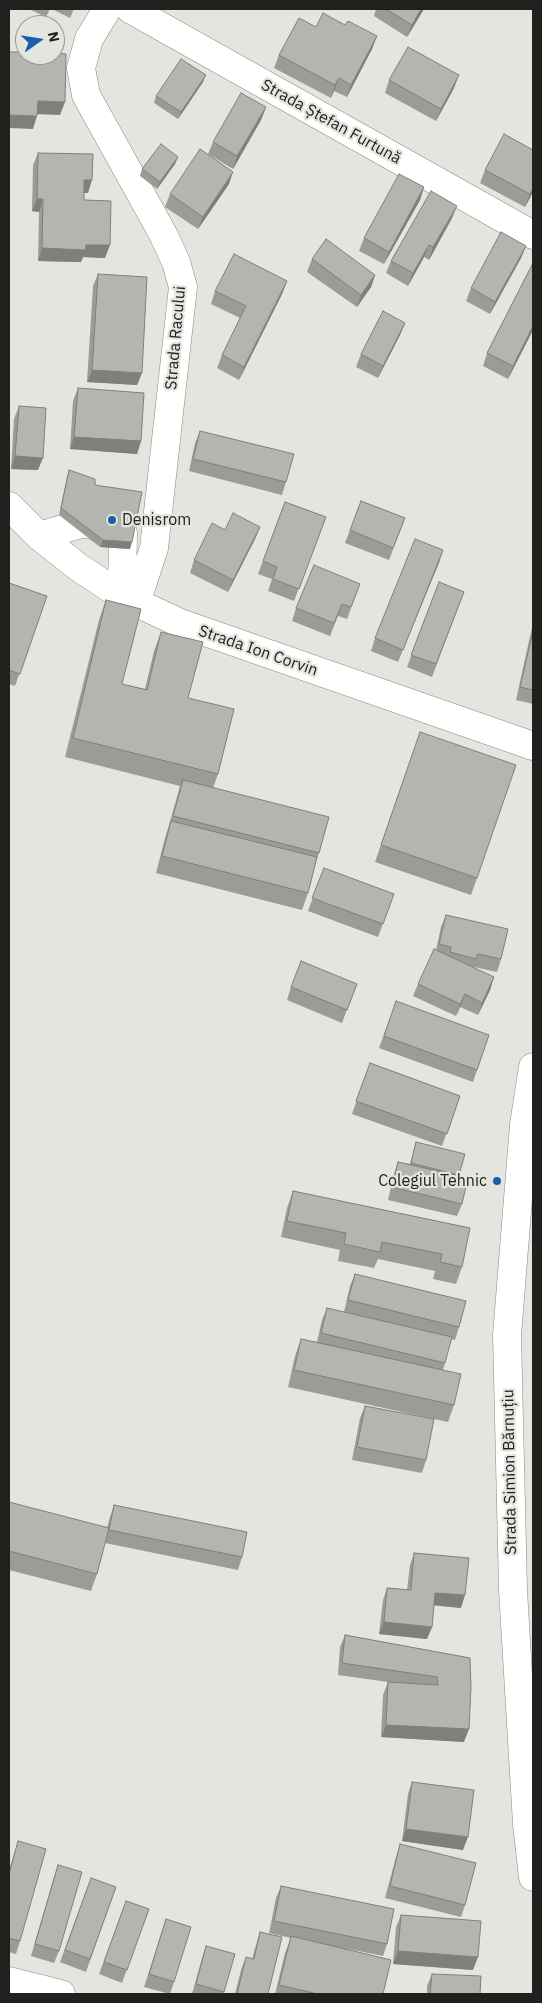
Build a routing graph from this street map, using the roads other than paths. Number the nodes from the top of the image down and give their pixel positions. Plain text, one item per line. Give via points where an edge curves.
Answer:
1 (107, 9) edge
2 (130, 9) edge
3 (533, 235) edge
4 (9, 506) edge
5 (39, 536) junction
6 (129, 600) junction
7 (533, 746) edge
8 (533, 1067) edge
9 (533, 1877) edge
10 (9, 1981) edge
11 (61, 1994) edge

1 - 6 street, Strada Racului via 89,39 81,68 86,95 163,234 183,287 154,548
2 - 3 street, Strada Ștefan Furtună
4 - 5 street, Strada Ion Corvin
5 - 6 street, Strada Ion Corvin via 78,567
5 - 6 street via 84,523 124,532
6 - 7 street, Strada Ion Corvin via 180,624
8 - 9 street, Strada Simion Bărnuțiu via 524,1125 507,1335 514,1608 526,1824
10 - 11 street

